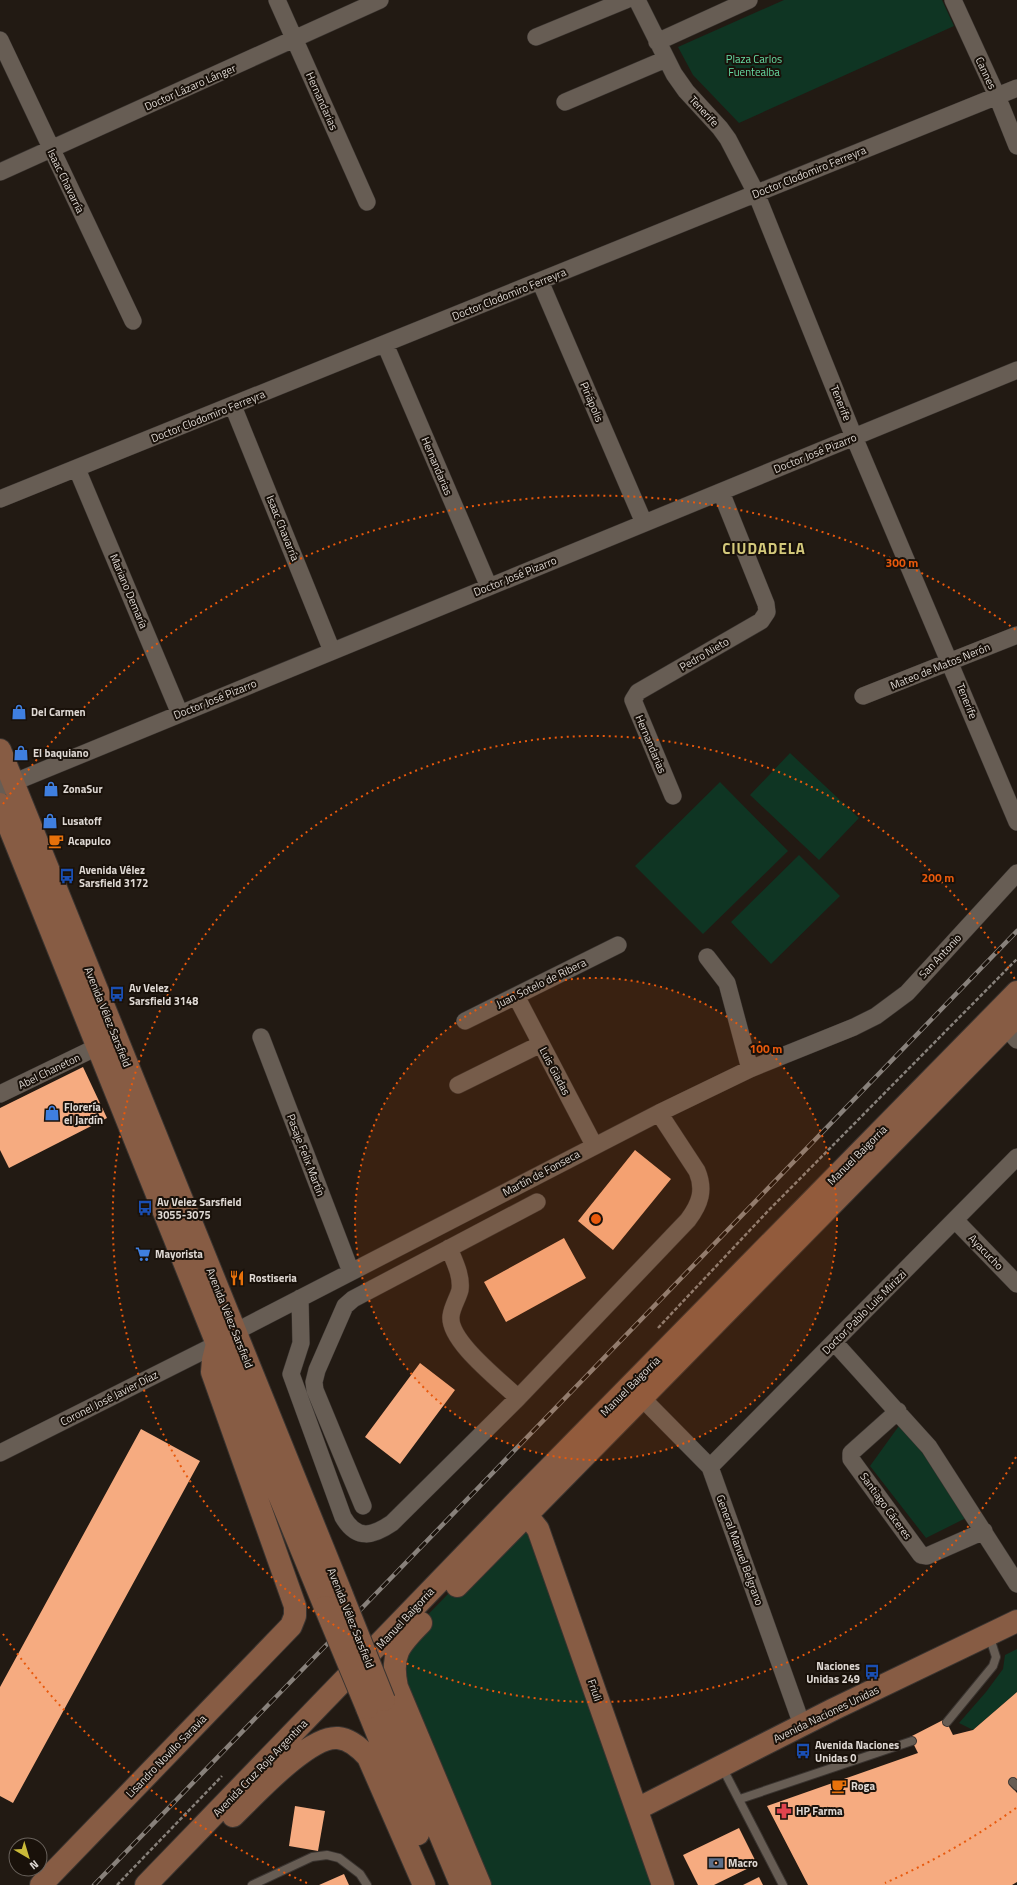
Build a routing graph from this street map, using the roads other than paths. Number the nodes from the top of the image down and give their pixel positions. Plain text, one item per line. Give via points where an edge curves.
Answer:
1 (277, 0) edge
2 (380, 0) edge
3 (626, 0) edge
4 (637, 0) edge
5 (749, 0) edge
6 (953, 0) edge
7 (536, 37) dead end
8 (0, 40) edge
9 (294, 40) junction
10 (657, 42) junction
11 (666, 59) junction
12 (1017, 88) edge
13 (997, 96) junction
14 (565, 102) dead end
15 (1017, 146) edge
16 (50, 149) junction
17 (0, 172) edge
18 (756, 193) junction
19 (367, 202) dead end
20 (540, 281) junction
21 (133, 321) dead end
22 (385, 344) junction
23 (1017, 370) edge
24 (234, 406) junction
25 (854, 436) junction
26 (78, 469) junction
27 (721, 492) junction
28 (0, 499) edge
29 (644, 523) junction
30 (489, 587) junction
31 (1017, 635) edge
32 (332, 651) junction
33 (951, 662) junction
34 (638, 692) joint
35 (863, 696) dead end
36 (180, 714) junction
37 (0, 750) edge
38 (7, 785) edge
39 (673, 796) dead end
40 (0, 804) edge
41 (1017, 822) edge
42 (1017, 873) edge
43 (618, 945) dead end
44 (707, 957) dead end
45 (1017, 992) edge
46 (516, 996) junction
47 (465, 1021) dead end
48 (1008, 1025) edge
49 (854, 1027) joint
50 (260, 1037) dead end
51 (541, 1044) junction
52 (97, 1047) junction
53 (750, 1069) junction
54 (458, 1085) dead end
55 (0, 1094) edge
56 (659, 1113) junction
57 (594, 1145) junction
58 (1017, 1157) edge
59 (537, 1202) dead end
60 (955, 1220) junction
61 (449, 1248) junction
62 (351, 1272) junction
63 (1017, 1284) edge
64 (300, 1298) junction
65 (236, 1332) junction
66 (834, 1342) junction
67 (217, 1344) junction
68 (641, 1397) junction
69 (518, 1398) junction
70 (898, 1411) junction
71 (0, 1453) edge
72 (710, 1467) junction
73 (363, 1506) dead end
74 (521, 1508) junction
75 (984, 1531) junction
76 (1017, 1584) edge
77 (334, 1601) junction
78 (436, 1608) junction
79 (1017, 1621) edge
80 (989, 1635) junction
81 (374, 1650) junction
82 (375, 1704) junction
83 (947, 1722) dead end
84 (802, 1725) junction
85 (912, 1741) dead end
86 (722, 1766) junction
87 (740, 1800) junction
88 (637, 1809) junction
89 (42, 1885) edge
90 (146, 1885) edge
91 (157, 1885) edge
92 (252, 1885) edge
93 (367, 1885) edge
94 (424, 1885) edge
95 (439, 1885) edge
96 (462, 1885) edge
97 (480, 1885) edge
98 (664, 1885) edge
99 (783, 1885) edge

1 - 9 street, Hernandarias
2 - 9 street, Doctor Lázaro Lánger
3 - 7 street
4 - 10 street, Tenerife
5 - 10 street
6 - 13 street, Cannes
8 - 16 street, Isaac Chavarría
9 - 16 street, Doctor Lázaro Lánger
9 - 19 street, Hernandarias
10 - 11 street, Tenerife
11 - 14 street
11 - 18 street, Tenerife via 686,91 728,139
12 - 13 street, Doctor Clodomiro Ferreyra
13 - 15 street, Cannes
13 - 18 street, Doctor Clodomiro Ferreyra
16 - 17 street, Doctor Lázaro Lánger
16 - 21 street, Isaac Chavarría
18 - 20 street, Doctor Clodomiro Ferreyra
18 - 25 street, Tenerife
20 - 22 street, Doctor Clodomiro Ferreyra
20 - 29 street, Piriápolis
22 - 24 street, Doctor Clodomiro Ferreyra
22 - 30 street, Hernandarias
23 - 25 street, Doctor José Pizarro
24 - 26 street, Doctor Clodomiro Ferreyra
24 - 32 street, Isaac Chavarría
25 - 27 street, Doctor José Pizarro
25 - 33 street, Tenerife
26 - 28 street, Doctor Clodomiro Ferreyra
26 - 36 street, Mariano Demaría
27 - 29 street, Doctor José Pizarro
27 - 34 street, Pedro Nieto via 767,612 761,621
29 - 30 street, Doctor José Pizarro
30 - 32 street, Doctor José Pizarro
31 - 33 street, Mateo de Matos Nerón
32 - 36 street, Doctor José Pizarro
33 - 35 street, Mateo de Matos Nerón
33 - 41 street, Tenerife
34 - 39 street, Hernandarias via 633,700 634,705
36 - 38 street, Doctor José Pizarro
37 - 38 main road, Avenida Vélez Sarsfield
38 - 65 main road, Avenida Vélez Sarsfield
40 - 52 main road, Avenida Vélez Sarsfield
42 - 49 street, San Antonio via 907,993 876,1016
43 - 46 street, Juan Sotelo de Ribera
44 - 53 street via 727,984
45 - 48 main road, Manuel Baigorria
46 - 47 street, Juan Sotelo de Ribera
46 - 51 street, Luis Giadas
48 - 68 main road, Manuel Baigorria
48 - 74 main road, Manuel Baigorria
49 - 53 street, Martín de Fonseca
50 - 62 street, Pasaje Felix Martín
51 - 54 street
51 - 57 street, Luis Giadas
52 - 55 street, Abel Chaneton
52 - 67 main road, Avenida Vélez Sarsfield
53 - 56 street, Martín de Fonseca
56 - 57 street, Martín de Fonseca
56 - 69 street via 697,1171 702,1189 696,1209
57 - 62 street, Martín de Fonseca
58 - 60 street, Doctor Pablo Luis Mirizzi
59 - 61 street
60 - 63 street, Ayacucho
60 - 66 street, Doctor Pablo Luis Mirizzi
61 - 69 street via 460,1277 460,1289 451,1316 452,1325 464,1346
61 - 73 street via 349,1302 342,1312 317,1370 315,1390
62 - 64 street, Martín de Fonseca
64 - 65 street, Martín de Fonseca
64 - 69 street via 301,1343 292,1374 343,1518 355,1532 373,1534 392,1523
65 - 77 main road, Avenida Vélez Sarsfield
66 - 70 street
66 - 72 street, Doctor Pablo Luis Mirizzi
67 - 71 street, Coronel José Javier Díaz
67 - 77 main road, Avenida Vélez Sarsfield
67 - 89 main road, Lisandro Novillo Saravia via 212,1372 295,1606 295,1616 291,1626
68 - 72 street, General Manuel Belgrano
68 - 74 main road, Manuel Baigorria
70 - 75 street via 941,1463
70 - 75 street, Santiago Cáceres via 851,1453 851,1459 921,1555 927,1556
72 - 84 street, General Manuel Belgrano
74 - 78 main road, Manuel Baigorria
74 - 81 main road, Manuel Baigorria
74 - 88 main road, Friuli via 538,1529
75 - 76 street
77 - 82 main road, Avenida Vélez Sarsfield, bridge
78 - 81 main road, Manuel Baigorria via 406,1632
78 - 97 main road via 401,1644 393,1662 396,1687
79 - 80 main road, Avenida Naciones Unidas
80 - 83 lane via 996,1657 993,1666
80 - 84 main road, Avenida Naciones Unidas
81 - 90 main road, Avenida Cruz Roja Argentina
82 - 95 main road, Avenida Vélez Sarsfield
82 - 96 main road, Avenida Vélez Sarsfield
84 - 86 main road, Avenida Naciones Unidas
85 - 87 lane
86 - 87 lane
86 - 88 main road, Avenida Naciones Unidas
87 - 99 lane
88 - 98 main road, Friuli
91 - 94 main road via 295,1757 325,1740 336,1738 351,1742 368,1757
92 - 93 lane via 312,1857 327,1855 339,1858 360,1874

